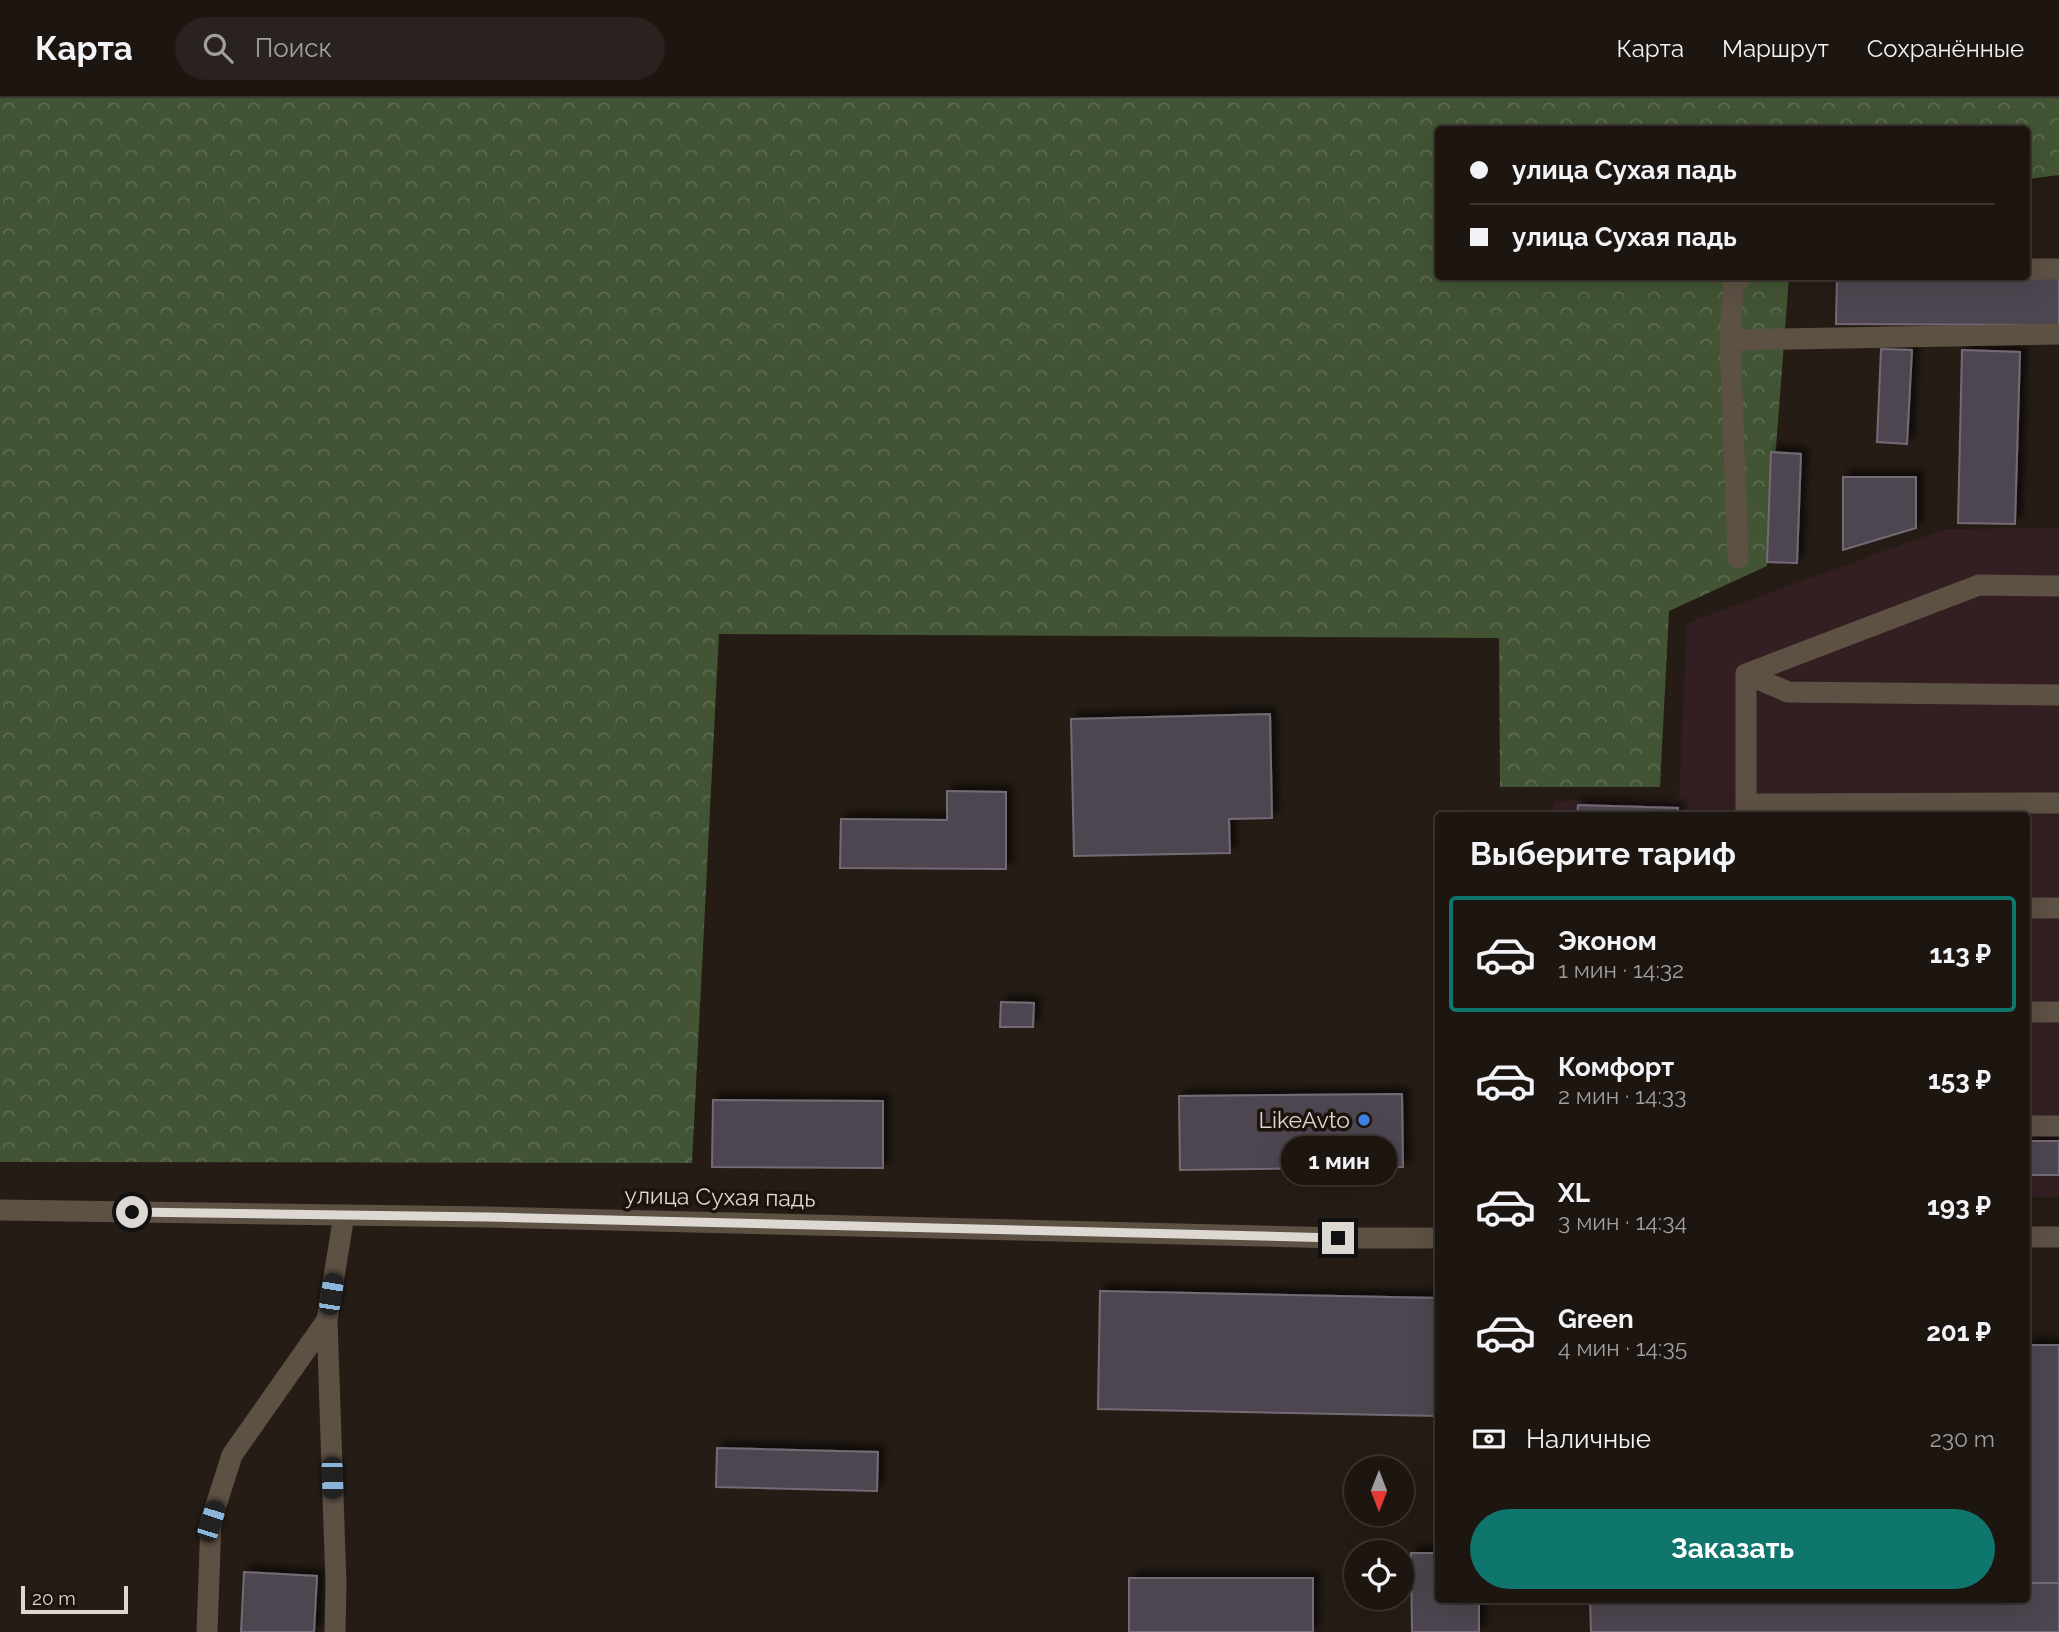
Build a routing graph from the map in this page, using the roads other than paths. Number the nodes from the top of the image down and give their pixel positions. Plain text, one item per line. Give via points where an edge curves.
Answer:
1 (2030, 269) edge
2 (2059, 269) edge
3 (1739, 280) edge
4 (2059, 334) edge
5 (1730, 340) junction
6 (1738, 558) dead end
7 (2059, 586) edge
8 (1746, 674) junction
9 (2059, 695) edge
10 (2059, 803) edge
11 (1746, 810) edge
12 (2030, 908) edge
13 (2059, 908) edge
14 (2030, 1012) edge
15 (2059, 1012) edge
16 (2030, 1126) edge
17 (2059, 1126) edge
18 (0, 1210) edge
19 (344, 1214) junction
20 (2030, 1237) edge
21 (2059, 1237) edge
22 (1435, 1238) edge
23 (327, 1320) junction
24 (207, 1632) edge
25 (335, 1632) edge

1 - 2 street
3 - 5 street via 1733,287
4 - 5 street
5 - 6 street
7 - 8 street via 1979,585
8 - 9 street via 1788,692
8 - 11 street
10 - 11 street
12 - 13 street
14 - 15 street
16 - 17 street
18 - 19 street, улица Сухая падь
19 - 22 street, улица Сухая падь
19 - 23 street
20 - 21 street
23 - 24 street via 232,1455 211,1521
23 - 25 street

